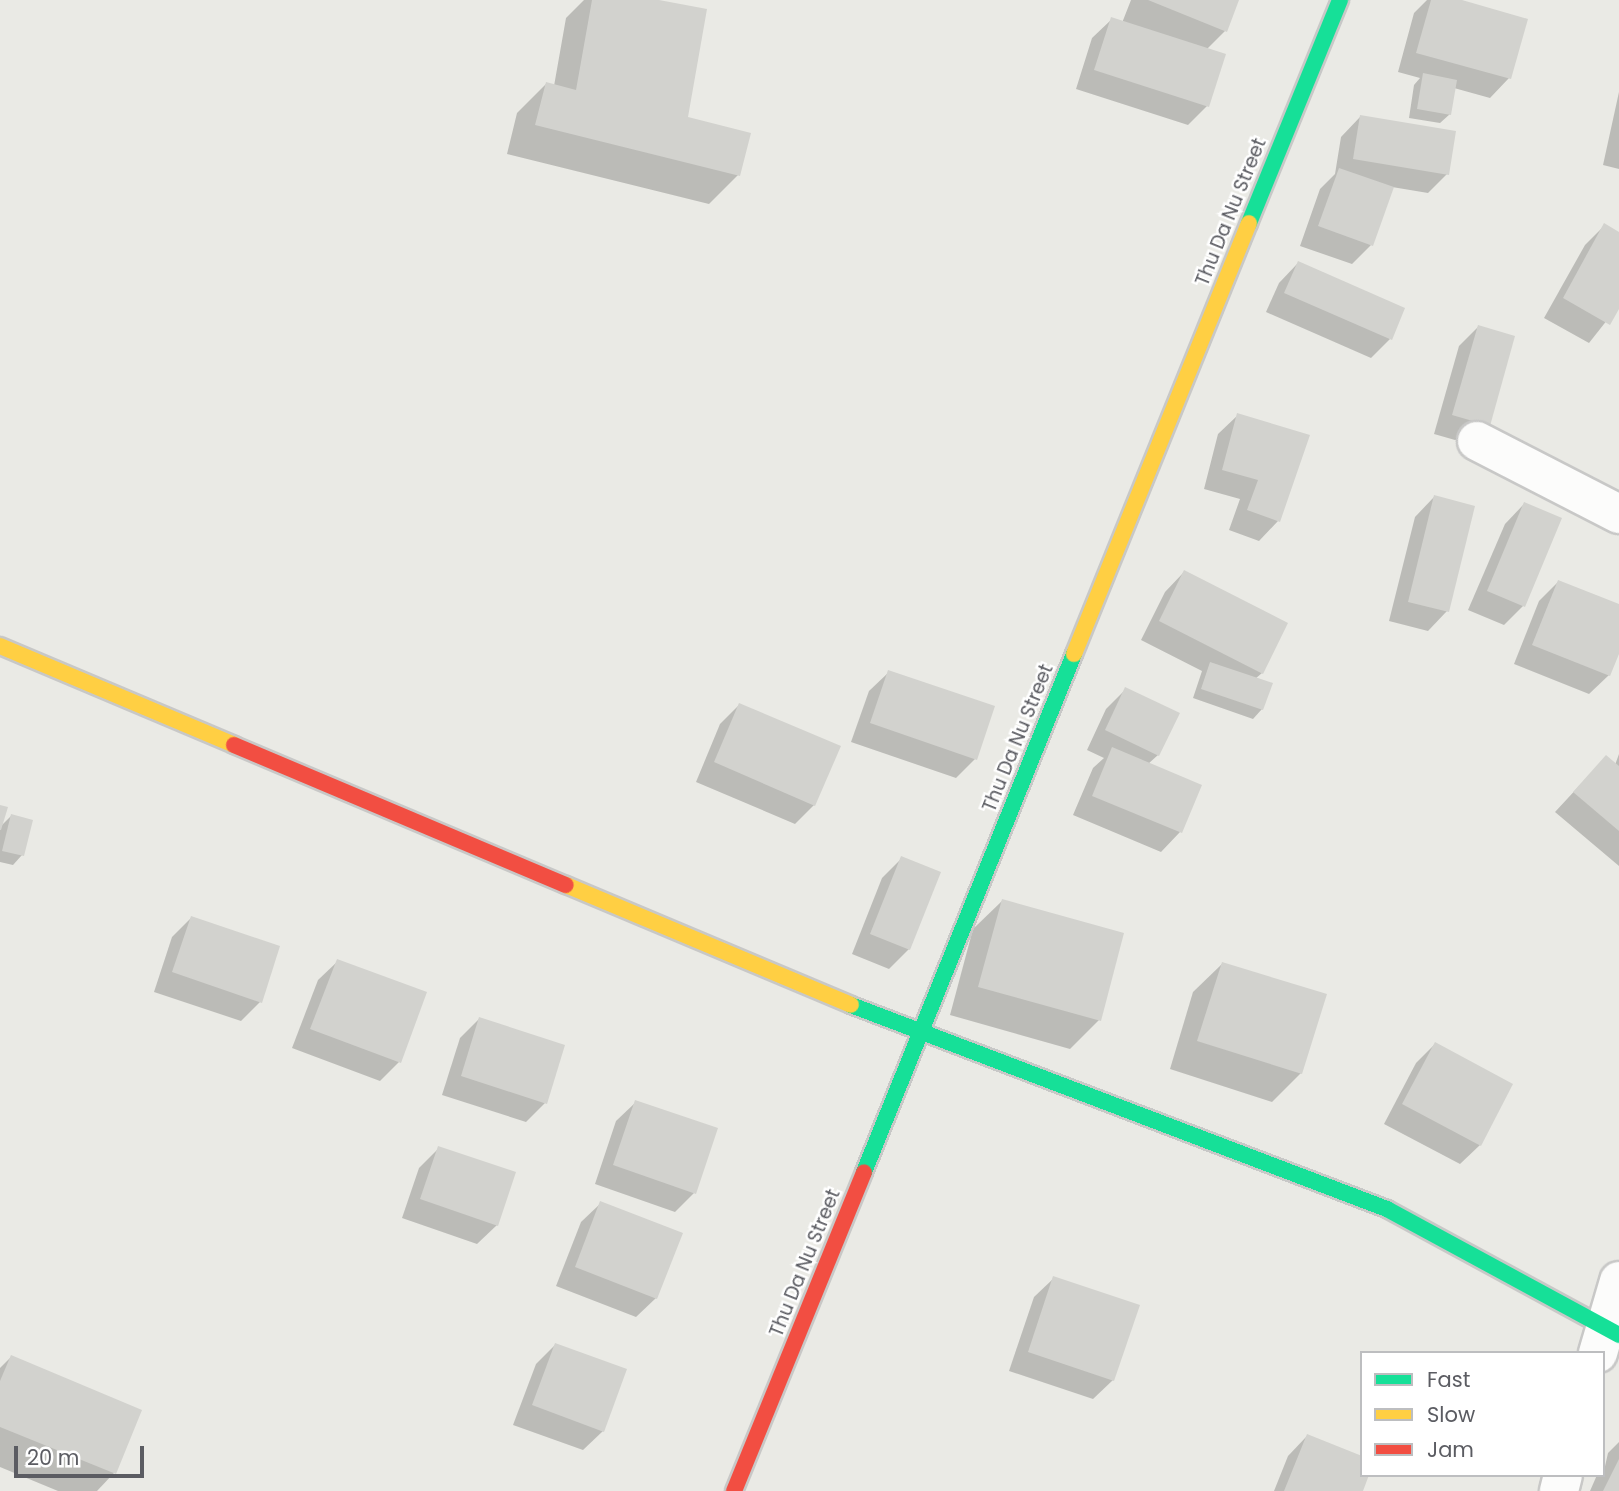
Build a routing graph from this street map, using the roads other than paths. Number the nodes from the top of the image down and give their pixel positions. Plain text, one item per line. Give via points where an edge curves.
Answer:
1 (1340, 0) edge
2 (1477, 441) dead end
3 (1619, 514) edge
4 (0, 646) edge
5 (921, 1035) junction
6 (1619, 1281) edge
7 (1608, 1338) edge
8 (734, 1491) edge

1 - 5 street, Thu Da Nu Street
2 - 3 street
4 - 5 street
5 - 7 street via 1387,1209
5 - 8 street, Thu Da Nu Street
6 - 7 street

